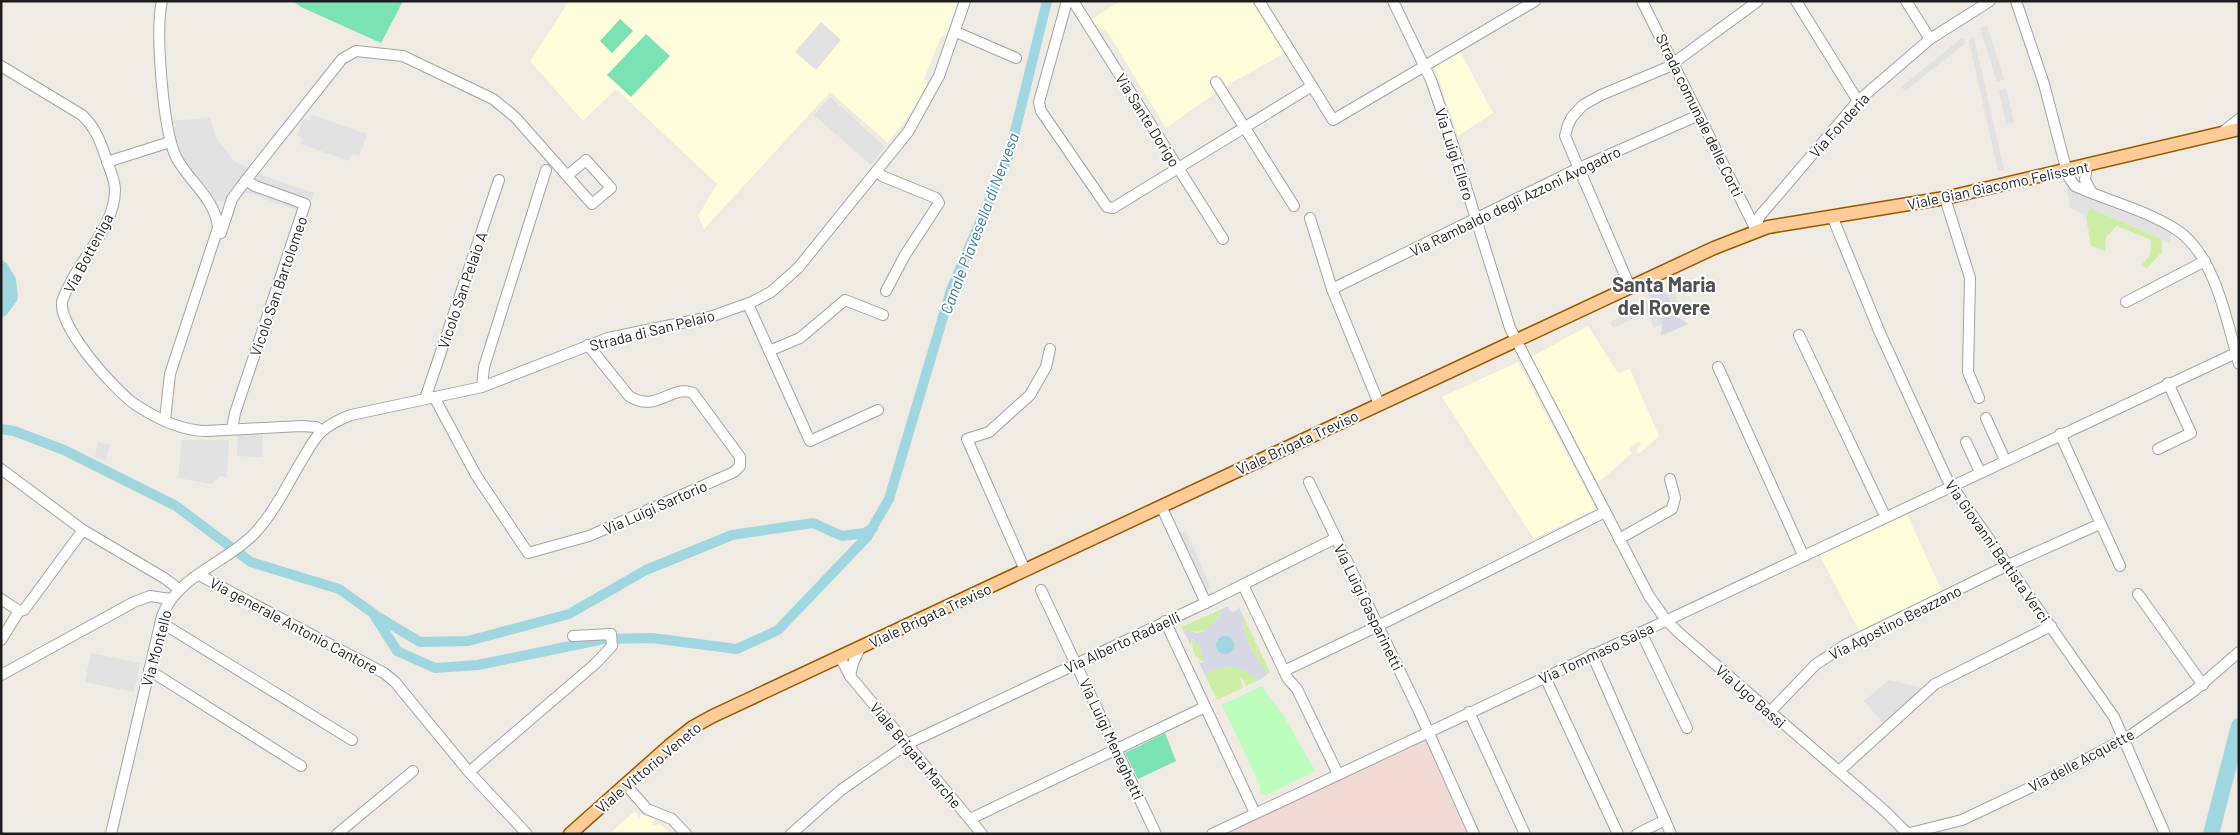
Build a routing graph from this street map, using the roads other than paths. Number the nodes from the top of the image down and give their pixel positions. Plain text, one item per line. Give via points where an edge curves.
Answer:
1 (162, 1) edge
2 (965, 1) edge
3 (1067, 1) edge
4 (1073, 1) edge
5 (1259, 1) edge
6 (1393, 1) edge
7 (1535, 1) edge
8 (1642, 1) edge
9 (1758, 1) edge
10 (1796, 1) edge
11 (1906, 1) edge
12 (1990, 1) edge
13 (2016, 1) edge
14 (956, 32) junction
15 (1930, 39) junction
16 (1016, 58) dead end
17 (1674, 63) junction
18 (1, 66) edge
19 (1426, 67) junction
20 (1216, 82) dead end
21 (1312, 86) junction
22 (1858, 101) junction
23 (1700, 115) junction
24 (2239, 119) edge
25 (1244, 127) junction
26 (2239, 129) edge
27 (2218, 134) junction
28 (170, 142) junction
29 (107, 162) junction
30 (2087, 166) junction
31 (1178, 167) junction
32 (1579, 168) junction
33 (546, 170) dead end
34 (2066, 170) junction
35 (877, 171) junction
36 (567, 176) dead end
37 (246, 180) junction
38 (500, 180) dead end
39 (2092, 194) junction
40 (1945, 198) junction
41 (1294, 206) dead end
42 (1832, 216) junction
43 (1310, 218) dead end
44 (1476, 219) junction
45 (1756, 230) junction
46 (1223, 239) dead end
47 (215, 241) junction
48 (2205, 261) junction
49 (1630, 286) junction
50 (1332, 289) junction
51 (886, 291) dead end
52 (2126, 302) dead end
53 (748, 304) junction
54 (884, 315) dead end
55 (1799, 335) dead end
56 (1515, 340) junction
57 (588, 345) junction
58 (1050, 349) dead end
59 (769, 351) junction
60 (2236, 353) junction
61 (2239, 364) edge
62 (1718, 367) dead end
63 (2168, 383) junction
64 (482, 387) junction
65 (430, 398) junction
66 (1979, 398) dead end
67 (1379, 404) junction
68 (878, 410) dead end
69 (1986, 418) dead end
70 (165, 420) junction
71 (232, 429) junction
72 (322, 431) junction
73 (2060, 434) junction
74 (1966, 442) dead end
75 (2158, 449) dead end
76 (2005, 460) junction
77 (1, 469) edge
78 (1980, 472) junction
79 (1670, 479) dead end
80 (1309, 482) dead end
81 (1950, 486) junction
82 (1161, 506) junction
83 (1605, 512) junction
84 (1885, 516) junction
85 (2100, 524) junction
86 (83, 530) junction
87 (1336, 538) junction
88 (1619, 539) junction
89 (1803, 555) junction
90 (2008, 565) junction
91 (2120, 566) dead end
92 (1025, 570) junction
93 (200, 575) junction
94 (1243, 584) junction
95 (179, 589) junction
96 (1041, 590) dead end
97 (2138, 594) dead end
98 (1, 599) edge
99 (170, 599) junction
100 (1206, 603) junction
101 (19, 611) junction
102 (1666, 620) junction
103 (1164, 621) junction
104 (160, 624) junction
105 (1378, 626) junction
106 (2051, 626) junction
107 (1640, 632) junction
108 (573, 636) dead end
109 (1, 640) edge
110 (860, 648) junction
111 (2239, 652) edge
112 (1592, 654) junction
113 (840, 658) junction
114 (1076, 663) junction
115 (149, 670) junction
116 (1284, 670) junction
117 (1, 675) edge
118 (850, 676) junction
119 (1544, 677) junction
120 (2203, 684) junction
121 (1205, 707) junction
122 (1470, 712) junction
123 (1770, 712) junction
124 (1687, 728) dead end
125 (1428, 732) junction
126 (2125, 738) junction
127 (352, 740) dead end
128 (907, 744) junction
129 (1116, 749) junction
130 (301, 766) dead end
131 (413, 771) dead end
132 (1839, 771) junction
133 (469, 772) junction
134 (1338, 774) junction
135 (626, 785) junction
136 (1255, 813) junction
137 (970, 819) junction
138 (1665, 820) junction
139 (111, 834) edge
140 (337, 834) edge
141 (528, 834) edge
142 (570, 834) edge
143 (686, 834) edge
144 (791, 834) edge
145 (982, 834) edge
146 (1156, 834) edge
147 (1212, 834) edge
148 (1474, 834) edge
149 (1525, 834) edge
150 (1618, 834) edge
151 (1637, 834) edge
152 (1670, 834) edge
153 (1907, 834) edge
154 (2165, 834) edge

1 - 28 street via 160,53
2 - 14 street, Strada di San Pelaio
3 - 31 street via 1039,102 1041,111 1107,207 1113,208
4 - 31 street, Via Sante Dorigo
5 - 21 street
6 - 19 street, Via Luigi Ellero
7 - 19 street
8 - 17 street, Strada comunale delle Corti
9 - 17 street
10 - 22 street
11 - 15 street
12 - 15 street, Via Fonderia
13 - 34 street via 2044,84
14 - 16 street
14 - 35 street, Strada di San Pelaio via 925,104
15 - 22 street, Via Fonderia
17 - 23 street, Strada comunale delle Corti
17 - 32 street via 1601,95 1577,111 1565,136
18 - 29 street, Via Botteniga via 87,119 97,133
19 - 21 street via 1333,120
19 - 44 street, Via Luigi Ellero
20 - 25 street
21 - 25 street
22 - 45 street, Via Fonderia via 1759,217
23 - 32 street, Via Rambaldo degli Azzoni Avogadro
23 - 45 street, Strada comunale delle Corti
24 - 27 street
25 - 31 street
25 - 41 street
26 - 27 main road, Viale Gian Giacomo Felissent
27 - 30 main road, Viale Gian Giacomo Felissent
28 - 29 street
28 - 47 street via 181,165 214,212 218,228
29 - 70 street, Via Botteniga via 115,186 112,209 66,292 62,308 75,336 115,386 136,405
30 - 34 main road, Viale Gian Giacomo Felissent
30 - 39 street via 2085,180
31 - 46 street, Via Sante Dorigo
32 - 44 street, Via Rambaldo degli Azzoni Avogadro
32 - 49 street
33 - 64 street via 484,367
34 - 39 street via 2075,186
34 - 40 main road, Viale Gian Giacomo Felissent
35 - 51 street via 936,198 939,203
35 - 53 street, Strada di San Pelaio via 790,277
36 - 37 street via 515,117 493,100 403,56 356,51 342,59
37 - 47 street via 232,199 220,237
37 - 71 street, Vicolo San Bartolomeo via 305,204
38 - 65 street, Vicolo San Pelaio A
39 - 48 street via 2178,231
40 - 42 main road, Viale Gian Giacomo Felissent
40 - 66 street via 1970,278 1968,372
42 - 45 main road, Viale Gian Giacomo Felissent
42 - 81 street, Via Giovanni Battista Verci via 1905,390
43 - 50 street
44 - 50 street, Via Rambaldo degli Azzoni Avogadro
44 - 56 street, Via Luigi Ellero
45 - 49 main road, Viale Brigata Treviso
47 - 70 street via 170,374
48 - 52 street
48 - 60 street
49 - 56 main road, Viale Brigata Treviso
50 - 67 street
53 - 57 street, Strada di San Pelaio via 710,317
53 - 59 street
54 - 59 street via 845,300 800,338
55 - 84 street
56 - 67 main road, Viale Brigata Treviso
56 - 83 street, Via Ugo Bassi
57 - 64 street, Strada di San Pelaio
57 - 65 street, Via Luigi Sartorio via 629,396 637,401 645,404 685,390 693,393 740,457 740,466 734,472 589,536 528,553
58 - 92 street via 1046,367 1030,395 989,432 967,439
59 - 68 street via 810,441
60 - 61 street
60 - 63 street, Via Tommaso Salsa
62 - 89 street
63 - 73 street, Via Tommaso Salsa
63 - 75 street via 2191,433
64 - 65 street, Strada di San Pelaio
65 - 72 street, Strada di San Pelaio via 351,415
67 - 82 main road, Viale Brigata Treviso
69 - 76 street
70 - 71 street via 197,431
71 - 72 street via 309,426
72 - 93 street, Via Montello via 255,533
73 - 76 street, Via Tommaso Salsa
73 - 85 street
74 - 78 street
76 - 78 street, Via Tommaso Salsa
77 - 86 street
78 - 81 street, Via Tommaso Salsa
79 - 88 street via 1675,498 1672,509
80 - 87 street, Via Luigi Gasparinetti
81 - 84 street, Via Tommaso Salsa
81 - 90 street, Via Giovanni Battista Verci
82 - 92 main road, Viale Brigata Treviso
82 - 100 street
83 - 88 street, Via Ugo Bassi
83 - 105 street
84 - 89 street, Via Tommaso Salsa
85 - 90 street, Via Agostino Beazzano
85 - 91 street
86 - 95 street
86 - 101 street via 24,610
87 - 94 street, Via Alberto Radaelli
87 - 105 street, Via Luigi Gasparinetti
88 - 102 street, Via Ugo Bassi via 1649,596
89 - 102 street, Via Tommaso Salsa
90 - 106 street, Via Giovanni Battista Verci
90 - 123 street, Via Agostino Beazzano via 1830,654 1803,676
92 - 110 main road, Viale Brigata Treviso
93 - 95 street, Via Montello
93 - 133 street, Via generale Antonio Cantore via 384,673
94 - 100 street, Via Alberto Radaelli
94 - 116 street
95 - 99 street, Via Montello
96 - 114 street, Via Luigi Meneghetti
97 - 120 street
98 - 101 street
99 - 104 street, Via Montello
99 - 117 street via 150,596 134,602
100 - 103 street, Via Alberto Radaelli
101 - 109 street
102 - 107 street, Via Tommaso Salsa
102 - 123 street, Via Ugo Bassi
103 - 114 street, Via Alberto Radaelli
103 - 121 street
104 - 115 street, Via Montello
104 - 127 street
105 - 116 street
105 - 125 street, Via Luigi Gasparinetti
106 - 126 street, Via Giovanni Battista Verci via 2110,710
106 - 132 street via 1935,684
107 - 112 street, Via Tommaso Salsa
107 - 124 street
108 - 133 street via 611,634 608,652
110 - 113 main road, Viale Brigata Treviso
110 - 118 street
111 - 120 street, Via delle Acquette
112 - 119 street, Via Tommaso Salsa
112 - 138 street
113 - 118 street, Viale Brigata Marche
113 - 135 main road, Viale Vittorio Veneto via 700,723
114 - 128 street, Via Alberto Radaelli
114 - 129 street, Via Luigi Meneghetti
115 - 130 street
115 - 139 street, Via Montello
116 - 134 street via 1297,689
118 - 128 street, Viale Brigata Marche
119 - 122 street, Via Tommaso Salsa
119 - 150 street
120 - 126 street, Via delle Acquette
121 - 129 street
121 - 136 street
122 - 125 street, Via Tommaso Salsa
122 - 149 street
123 - 132 street, Via Ugo Bassi
125 - 134 street, Via Tommaso Salsa
125 - 148 street
126 - 153 street, Via delle Acquette via 1969,817
126 - 154 street, Via Giovanni Battista Verci
128 - 137 street, Viale Brigata Marche
128 - 144 street, Via Alberto Radaelli via 841,790
129 - 137 street
129 - 146 street, Via Luigi Meneghetti
131 - 140 street
132 - 153 street, Via Ugo Bassi
133 - 141 street, Via generale Antonio Cantore
134 - 136 street, Via Tommaso Salsa
135 - 142 main road, Viale Vittorio Veneto
135 - 143 street via 647,809 672,819
136 - 147 street, Via Tommaso Salsa
137 - 145 street, Viale Brigata Marche
138 - 151 street
138 - 152 street

